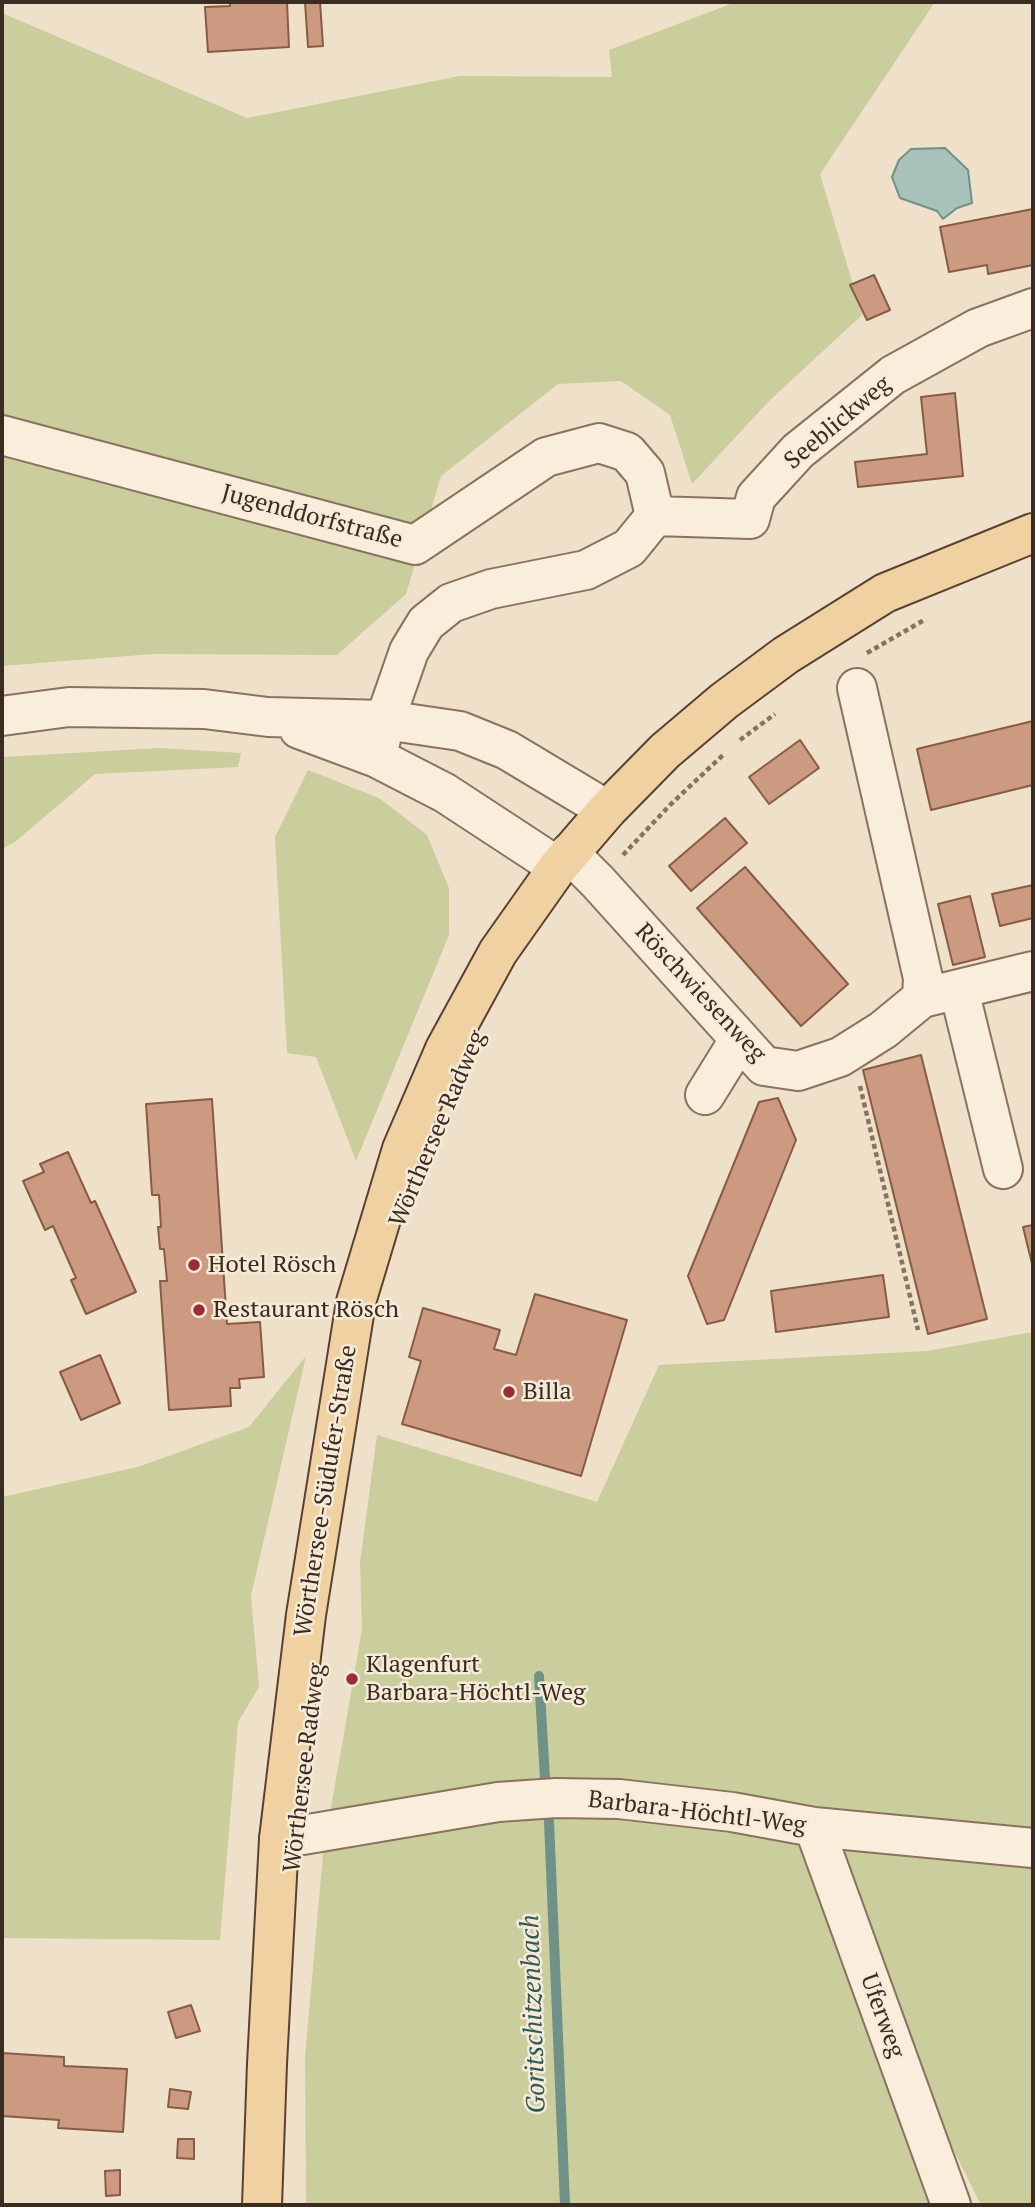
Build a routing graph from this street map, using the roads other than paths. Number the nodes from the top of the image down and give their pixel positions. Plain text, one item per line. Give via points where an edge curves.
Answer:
1 (1033, 308) edge
2 (2, 435) edge
3 (654, 516) junction
4 (1033, 533) edge
5 (859, 672) road end
6 (2, 716) edge
7 (268, 717) junction
8 (385, 720) junction
9 (377, 758) junction
10 (607, 810) junction
11 (564, 860) junction
12 (1033, 971) edge
13 (959, 990) junction
14 (922, 998) junction
15 (739, 1040) junction
16 (705, 1095) dead end
17 (1003, 1169) dead end
18 (814, 1827) junction
19 (279, 1839) junction
20 (1033, 1848) edge
21 (262, 2205) edge
22 (951, 2205) edge

1 - 3 street, Seeblickweg via 978,328 893,375 798,451 756,497 750,519
2 - 3 street, Jugenddorfstraße via 415,545 546,457 598,443 627,452 645,473
3 - 8 street via 629,548 586,570 491,589 451,603 426,623 409,650
4 - 10 main road, Wörthersee-Südufer-Straße via 885,593 786,655 665,751
5 - 14 street via 923,978
6 - 7 street via 69,707 204,709
7 - 8 street
7 - 9 street, Röschwiesenweg
8 - 9 street
8 - 10 street via 460,731 495,745
9 - 11 street, Röschwiesenweg
10 - 11 main road, Wörthersee-Südufer-Straße
11 - 15 street, Röschwiesenweg via 598,882
11 - 19 main road, Wörthersee-Südufer-Straße via 498,951 444,1049 402,1149 375,1233 356,1302 323,1506
12 - 13 street, Röschwiesenweg
13 - 14 street, Röschwiesenweg
13 - 17 street
14 - 15 street, Röschwiesenweg via 852,1051 798,1071 764,1066
15 - 16 street
18 - 19 street, Barbara-Höchtl-Weg via 619,1799 556,1798 498,1802
18 - 20 street, Barbara-Höchtl-Weg
18 - 22 street, Uferweg
19 - 21 main road, Wörthersee-Südufer-Straße

